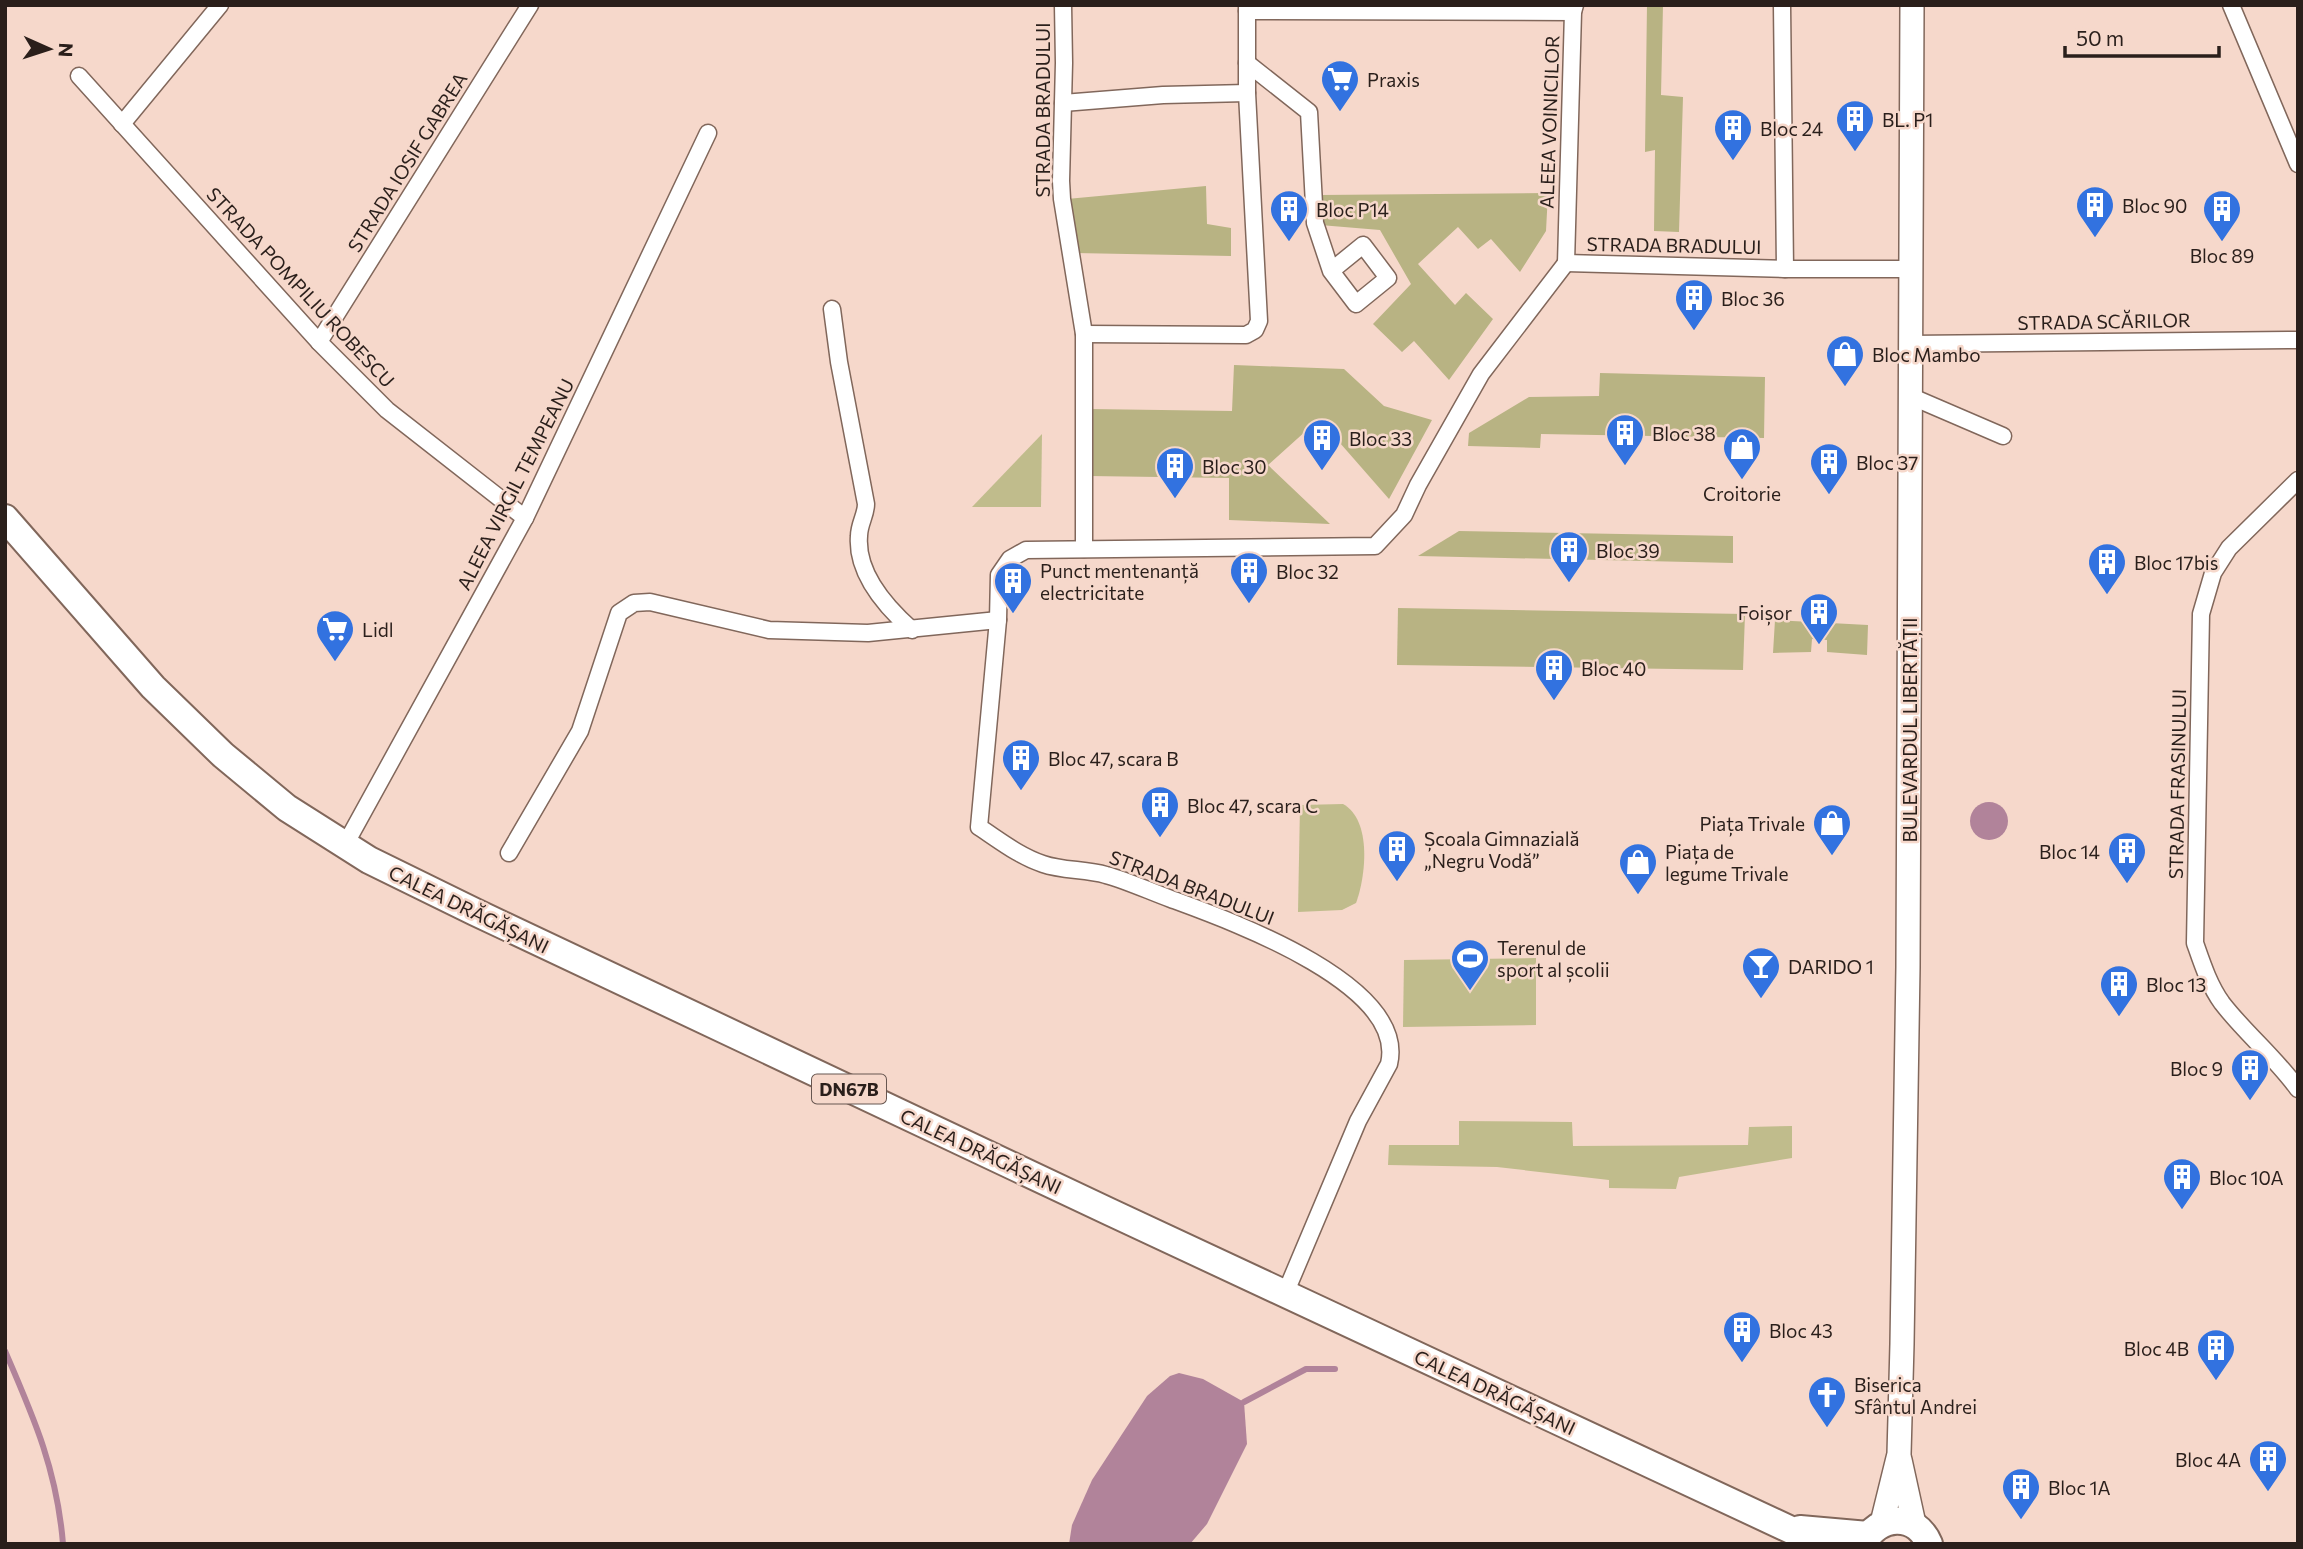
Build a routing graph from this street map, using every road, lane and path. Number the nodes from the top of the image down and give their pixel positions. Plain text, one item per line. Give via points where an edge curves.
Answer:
1 (220, 5) edge
2 (530, 5) edge
3 (1063, 5) edge
4 (1782, 5) edge
5 (1912, 5) edge
6 (2231, 5) edge
7 (1247, 8) edge
8 (1574, 9) edge
9 (1247, 63) junction
10 (79, 76) dead end
11 (1247, 93) junction
12 (1063, 103) junction
13 (122, 124) junction
14 (708, 133) dead end
15 (2298, 164) edge
16 (1566, 263) junction
17 (1785, 269) junction
18 (1910, 269) junction
19 (1331, 271) dead end
20 (832, 309) dead end
21 (1084, 334) junction
22 (2298, 340) edge
23 (319, 342) junction
24 (1910, 344) junction
25 (1910, 396) junction
26 (2003, 436) dead end
27 (2298, 480) edge
28 (525, 518) junction
29 (5, 519) edge
30 (1084, 549) junction
31 (998, 620) junction
32 (912, 629) junction
33 (345, 845) junction
34 (509, 853) dead end
35 (2298, 1089) edge
36 (1284, 1294) junction
37 (1899, 1454) junction
38 (1784, 1527) junction
39 (1871, 1534) edge
40 (1922, 1534) edge
41 (1821, 1544) edge

1 - 13 street
2 - 23 street, STRADA IOSIF GABREA
3 - 12 street, STRADA BRADULUI
4 - 17 street, STRADA BRADULUI
5 - 18 main road, BULEVARDUL LIBERTĂȚII
6 - 15 street
7 - 8 street, ALEEA VOINICILOR
7 - 9 street, ALEEA VOINICILOR
8 - 16 street, ALEEA VOINICILOR
9 - 11 street, ALEEA VOINICILOR
9 - 19 street via 1309,112 1315,223
10 - 13 street, STRADA POMPILIU ROBESCU
11 - 12 street
11 - 21 street, ALEEA VOINICILOR via 1259,321 1255,330 1247,335
12 - 21 street, STRADA BRADULUI via 1062,199
13 - 23 street, STRADA POMPILIU ROBESCU
14 - 28 street, ALEEA VIRGIL TEMPEANU
16 - 17 street, STRADA BRADULUI
16 - 30 street, STRADA BRADULUI via 1481,374 1404,515 1376,546
17 - 18 street, STRADA BRADULUI
18 - 24 main road, BULEVARDUL LIBERTĂȚII
20 - 32 street via 866,504 858,546 870,582
21 - 30 street, STRADA BRADULUI
22 - 24 street, STRADA SCĂRILOR
23 - 28 street, STRADA POMPILIU ROBESCU via 387,410
24 - 25 main road, BULEVARDUL LIBERTĂȚII
25 - 26 street
25 - 37 main road, BULEVARDUL LIBERTĂȚII via 1908,967
27 - 35 street, STRADA FRASINULUI via 2229,548 2213,573 2201,614 2195,943 2222,1002
28 - 33 street, ALEEA VIRGIL TEMPEANU
29 - 33 main road, CALEA DRĂGĂȘANI / DN67B via 153,687 210,742 269,794
30 - 31 street, STRADA BRADULUI via 1026,550 1010,559 999,575
31 - 32 street
31 - 36 street, STRADA BRADULUI via 979,827 1045,865 1105,874 1246,926 1305,956 1362,996 1389,1037 1390,1064 1358,1121
32 - 34 street via 868,633 769,630 650,602 634,603 619,613 580,731
33 - 36 main road, CALEA DRĂGĂȘANI / DN67B via 475,912
36 - 38 main road, CALEA DRĂGĂȘANI / DN67B
37 - 39 main road, BULEVARDUL LIBERTĂȚII
37 - 40 main road, BULEVARDUL LIBERTĂȚII
38 - 39 main road, CALEA DRĂGĂȘANI
38 - 41 main road, CALEA DRĂGĂȘANI
39 - 40 main road, CALEA DRĂGĂȘANI via 1892,1520 1904,1520

